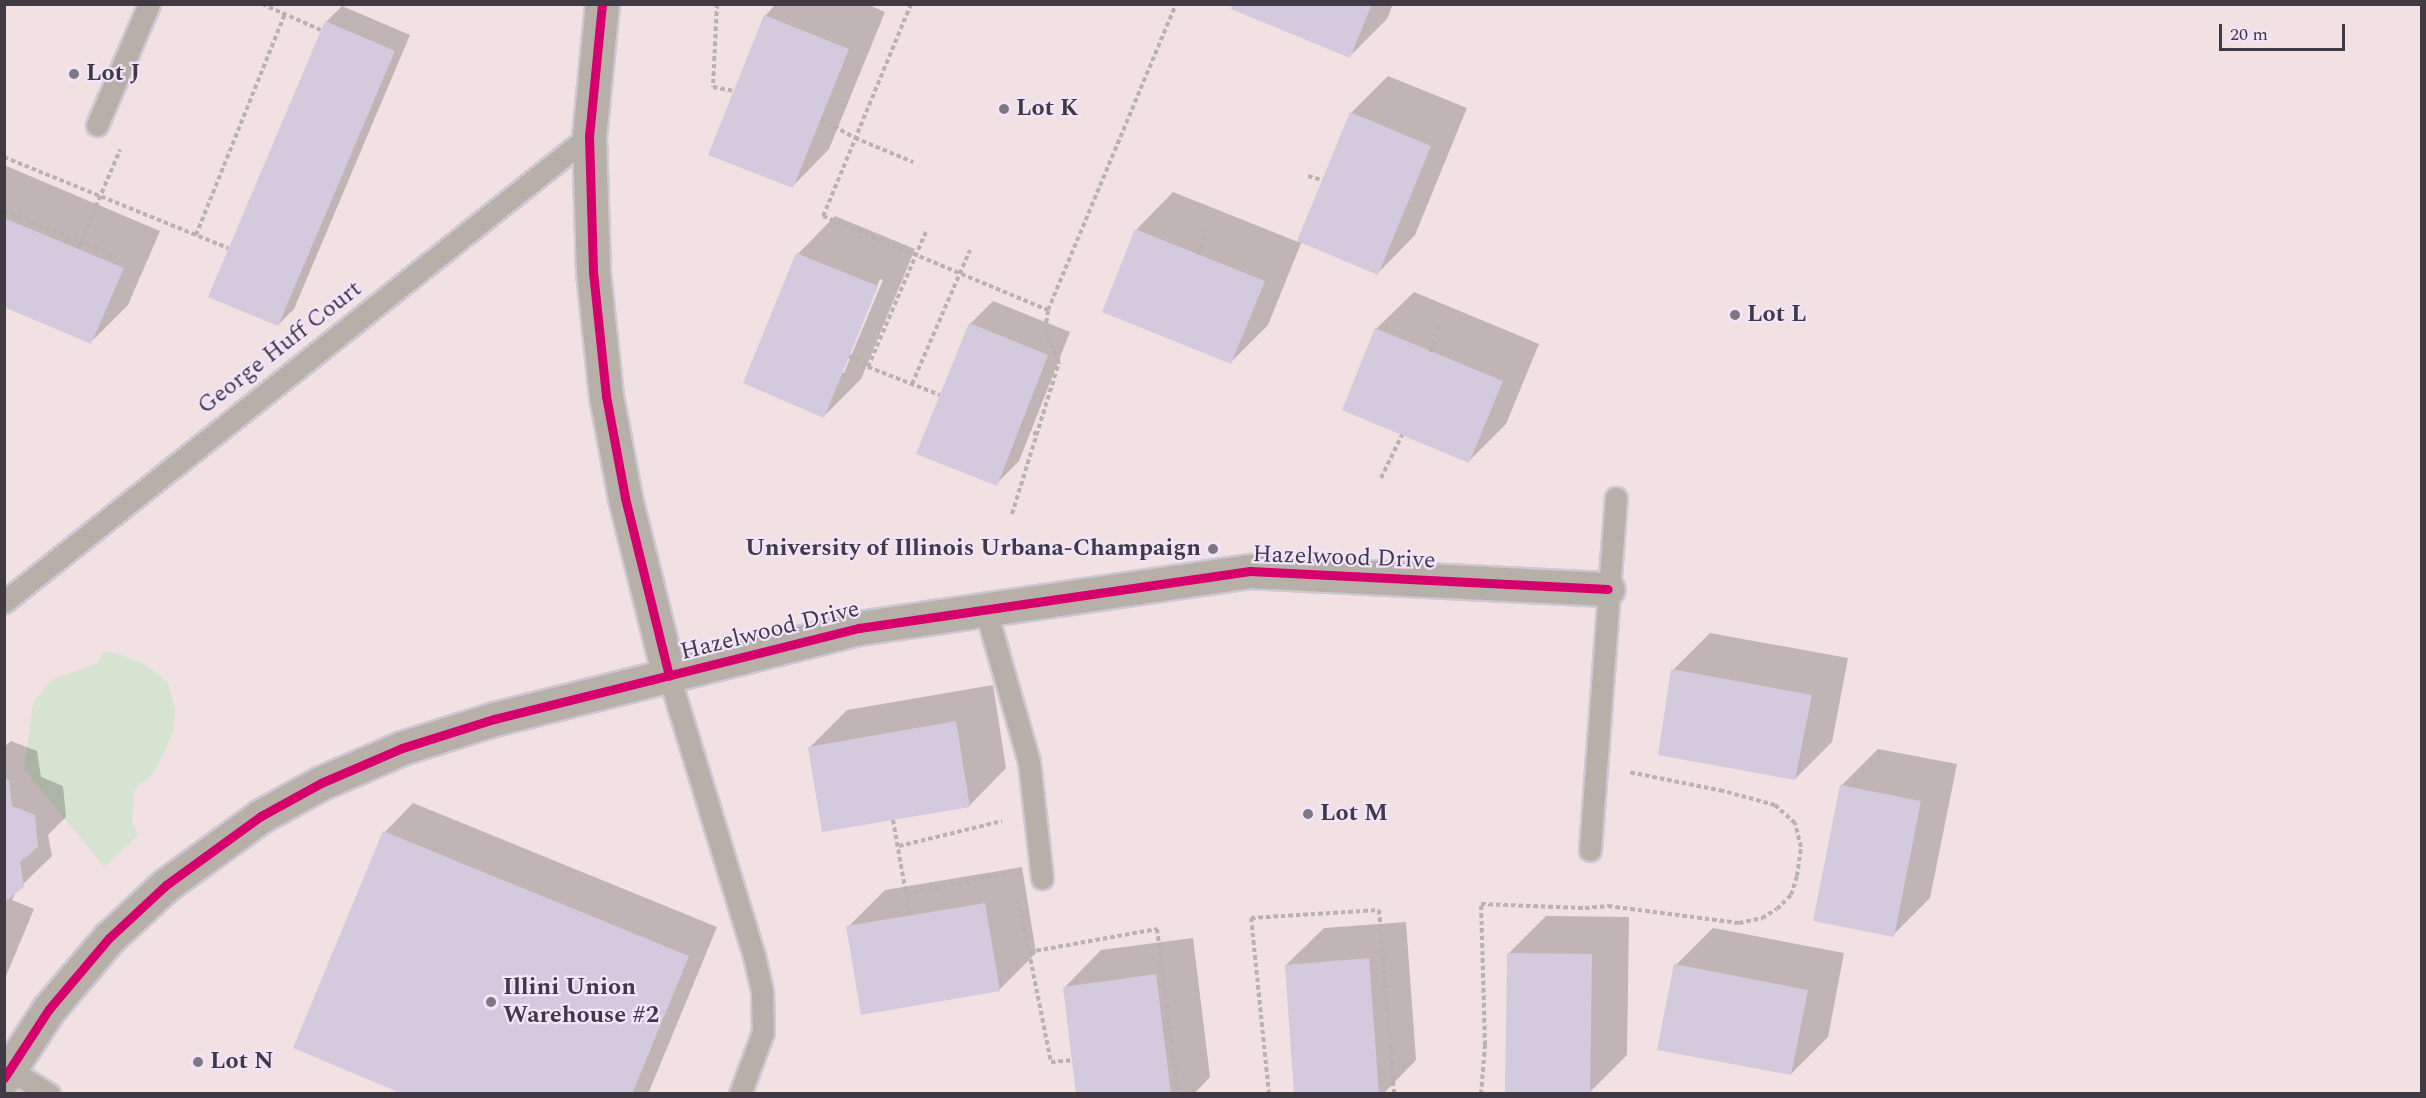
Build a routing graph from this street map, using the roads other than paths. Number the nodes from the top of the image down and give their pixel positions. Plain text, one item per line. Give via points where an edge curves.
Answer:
1 (149, 4) edge
2 (602, 4) edge
3 (97, 125) dead end
4 (589, 136) junction
5 (1616, 498) dead end
6 (1608, 590) junction
7 (4, 602) edge
8 (986, 611) junction
9 (669, 676) junction
10 (1590, 850) dead end
11 (1042, 878) dead end
12 (7, 1074) edge
13 (49, 1094) edge
14 (740, 1094) edge

1 - 3 lane
2 - 4 street
4 - 7 lane, George Huff Court
4 - 9 street via 593,272 606,396 625,498
5 - 6 lane
6 - 8 street, Hazelwood Drive via 1250,572
6 - 10 lane
8 - 9 street, Hazelwood Drive via 859,628
8 - 11 lane via 1029,762
9 - 12 street, Hazelwood Drive via 494,719 402,748 321,783 261,816 166,885 109,938 49,1009
9 - 14 lane via 762,992 763,1032
12 - 13 lane

